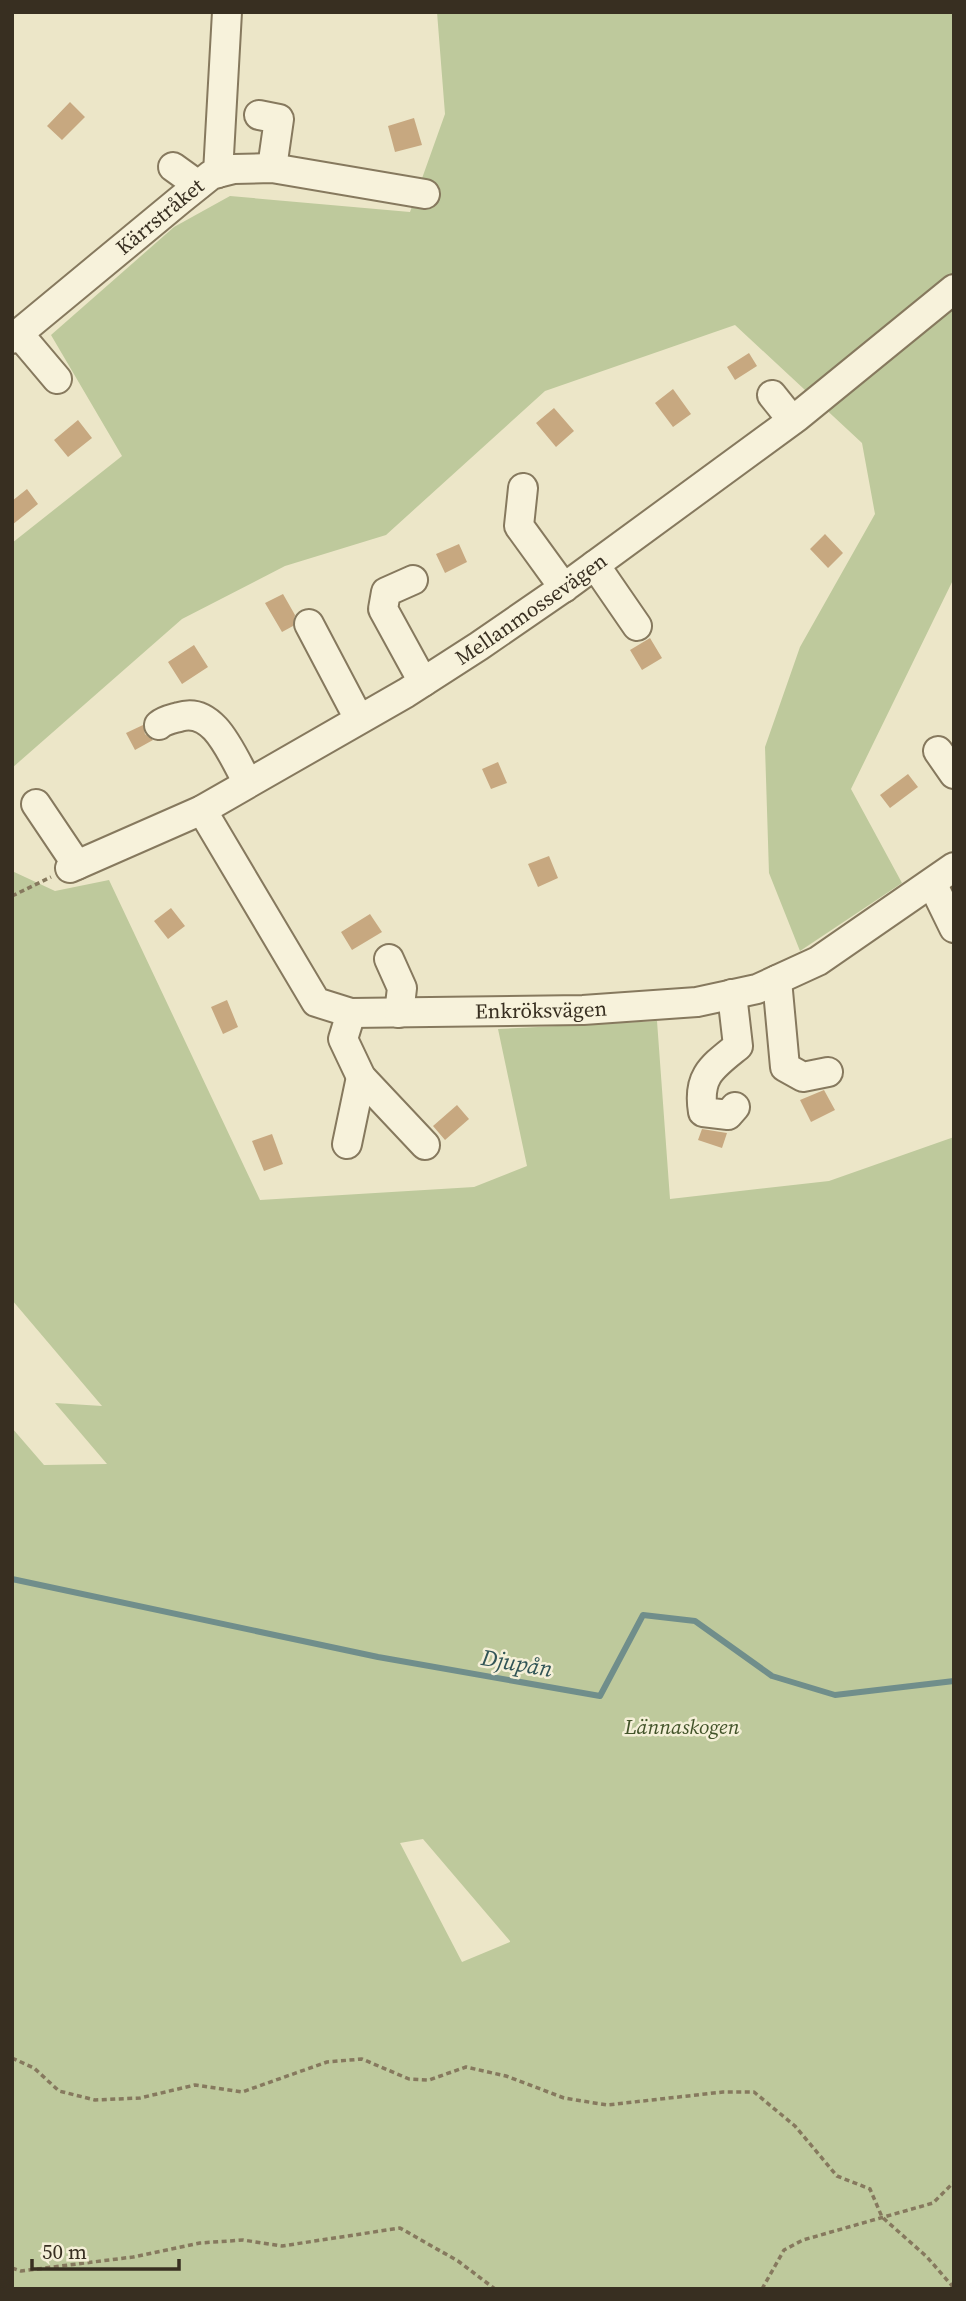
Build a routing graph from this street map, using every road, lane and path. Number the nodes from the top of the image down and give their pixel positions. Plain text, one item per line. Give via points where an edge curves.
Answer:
1 (227, 12) edge
2 (259, 115) dead end
3 (173, 167) dead end
4 (272, 168) junction
5 (208, 179) junction
6 (425, 194) dead end
7 (954, 289) edge
8 (16, 337) edge
9 (57, 379) dead end
10 (772, 395) dead end
11 (792, 420) junction
12 (523, 488) dead end
13 (595, 565) junction
14 (413, 580) dead end
15 (564, 588) junction
16 (309, 624) dead end
17 (637, 626) dead end
18 (423, 682) junction
19 (359, 719) junction
20 (159, 725) dead end
21 (938, 751) dead end
22 (954, 774) edge
23 (248, 783) junction
24 (36, 804) dead end
25 (202, 810) junction
26 (73, 866) junction
27 (943, 875) edge
28 (12, 896) edge
29 (954, 928) edge
30 (389, 959) dead end
31 (777, 980) junction
32 (732, 994) junction
33 (351, 1013) junction
34 (399, 1013) junction
35 (828, 1072) dead end
36 (361, 1077) junction
37 (736, 1107) dead end
38 (347, 1144) dead end
39 (425, 1145) dead end
40 (12, 2058) edge
41 (954, 2182) edge
42 (881, 2217) junction
43 (12, 2268) edge
44 (954, 2287) edge
45 (495, 2289) edge
46 (762, 2289) edge

1 - 5 street, Kärrstråket
2 - 4 street via 279,119
3 - 5 street
4 - 5 street via 234,169
4 - 6 street
5 - 8 street, Kärrstråket
7 - 11 street, Mellanmossevägen
8 - 9 street
10 - 11 street
11 - 13 street, Mellanmossevägen
12 - 15 street via 519,526
13 - 15 street, Mellanmossevägen
13 - 17 street
14 - 18 street via 386,592 383,609
15 - 18 street, Mellanmossevägen
16 - 19 street
18 - 19 street, Mellanmossevägen
19 - 23 street, Mellanmossevägen
20 - 23 street via 186,714 212,722
21 - 22 street
23 - 25 street, Mellanmossevägen
24 - 26 street
25 - 26 street, Mellanmossevägen
25 - 33 street, Enkröksvägen via 316,1002
26 - 28 path
27 - 29 street
27 - 31 street, Enkröksvägen via 818,961
30 - 34 street via 402,988
31 - 32 street, Enkröksvägen
31 - 35 street via 785,1067 803,1076
32 - 34 street, Enkröksvägen via 697,1002 583,1010
32 - 37 street via 738,1046 706,1073 701,1098 703,1112 713,1115 728,1115
33 - 34 street, Enkröksvägen
33 - 36 street via 343,1039
36 - 38 street
36 - 39 street
40 - 42 path via 34,2068 59,2091 95,2100 140,2098 195,2085 242,2092 327,2062 362,2059 409,2078 429,2080 466,2067 564,2098 607,2105 754,2092 795,2126 837,2176 870,2189
41 - 42 path via 933,2203
42 - 44 path
42 - 46 path via 784,2250
43 - 45 path via 20,2271 133,2257 200,2243 243,2240 282,2246 400,2228 458,2261

